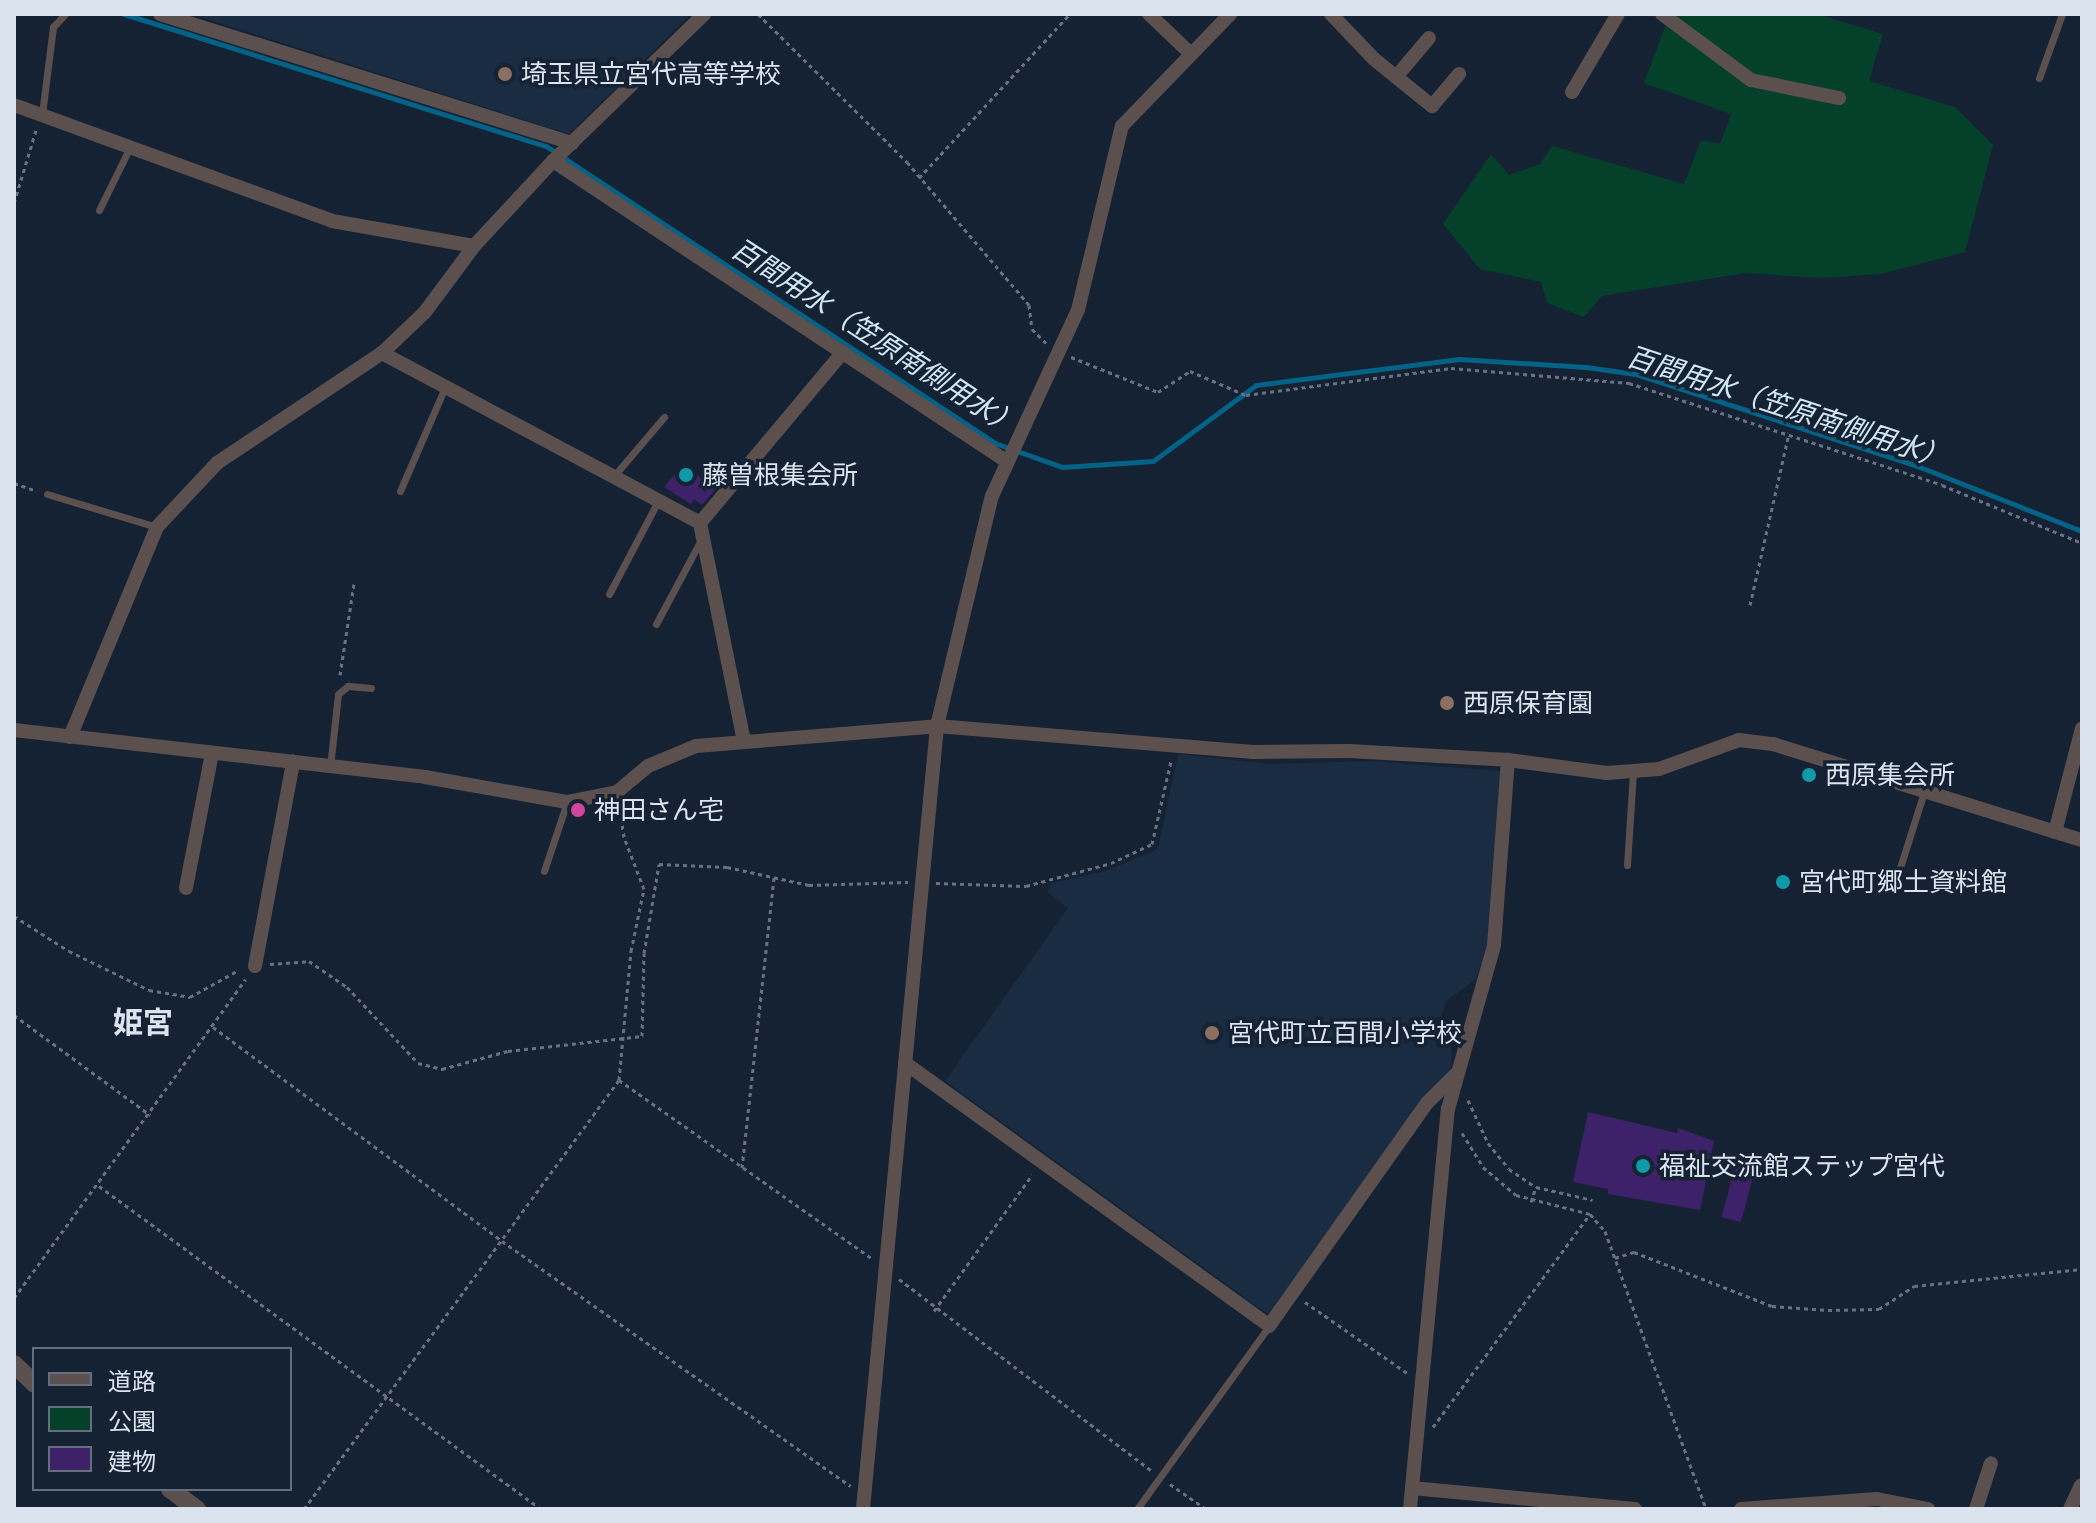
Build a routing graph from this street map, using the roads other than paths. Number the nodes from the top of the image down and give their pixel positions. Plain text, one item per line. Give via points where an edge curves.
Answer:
1 (65, 14) edge
2 (160, 14) edge
3 (704, 14) edge
4 (1149, 14) edge
5 (1230, 14) edge
6 (1331, 14) edge
7 (1618, 14) edge
8 (1662, 14) edge
9 (2062, 14) edge
10 (1429, 38) dead end
11 (1191, 54) junction
12 (1459, 74) dead end
13 (1396, 77) junction
14 (2039, 78) dead end
15 (1572, 92) dead end
16 (1839, 98) dead end
17 (14, 105) edge
18 (42, 114) junction
19 (572, 143) junction
20 (131, 146) junction
21 (553, 161) junction
22 (99, 210) dead end
23 (474, 246) junction
24 (843, 352) junction
25 (382, 353) junction
26 (445, 387) junction
27 (664, 417) dead end
28 (1006, 461) junction
29 (613, 477) junction
30 (400, 491) dead end
31 (47, 494) road end
32 (658, 501) junction
33 (157, 527) junction
34 (703, 528) junction
35 (609, 594) dead end
36 (656, 624) dead end
37 (371, 688) dead end
38 (937, 726) junction
39 (2082, 728) edge
40 (14, 730) edge
41 (70, 737) junction
42 (744, 741) junction
43 (212, 753) junction
44 (1508, 760) junction
45 (293, 762) junction
46 (330, 767) junction
47 (1633, 771) junction
48 (1924, 791) junction
49 (567, 802) junction
50 (2055, 832) junction
51 (2082, 840) edge
52 (1627, 865) dead end
53 (544, 871) dead end
54 (1897, 877) dead end
55 (186, 888) dead end
56 (255, 966) road end
57 (905, 1063) junction
58 (1455, 1075) junction
59 (1269, 1326) junction
60 (14, 1364) edge
61 (32, 1381) edge
62 (1991, 1463) dead end
63 (2081, 1485) edge
64 (1412, 1488) junction
65 (173, 1491) edge
66 (864, 1502) edge
67 (197, 1509) edge
68 (1137, 1509) edge
69 (1410, 1509) edge
70 (1635, 1509) edge
71 (1741, 1509) edge
72 (1928, 1509) edge
73 (1976, 1509) edge
74 (2070, 1509) edge

1 - 18 lane via 53,27
2 - 19 street
3 - 19 street
4 - 11 street
5 - 11 street
6 - 13 street
7 - 15 street
8 - 16 street via 1751,80
9 - 14 lane
10 - 13 street
11 - 28 street via 1122,126 1078,310
12 - 13 street via 1432,106
17 - 18 street
18 - 20 street
19 - 21 street
20 - 22 lane
20 - 23 street via 332,221
21 - 23 street
21 - 24 street
23 - 25 street via 425,312
24 - 28 street
24 - 34 street
25 - 26 street
25 - 33 street via 217,463
26 - 29 street
26 - 30 lane
27 - 29 lane
28 - 38 street via 992,496
29 - 32 street
31 - 33 lane
32 - 34 street
32 - 35 lane
33 - 41 street
34 - 36 lane
34 - 42 street
37 - 46 lane via 348,686 338,694
38 - 42 street
38 - 44 street via 1174,746
38 - 57 street
39 - 50 street
40 - 41 street
41 - 43 street
42 - 49 street via 673,752 617,792
43 - 45 street
43 - 55 street
44 - 47 street
44 - 58 street via 1494,945
45 - 46 street
45 - 56 street
46 - 49 street
47 - 48 street via 1659,769 1739,740 1773,744
47 - 52 lane
48 - 50 street
48 - 54 lane
49 - 53 lane
50 - 51 street
57 - 59 street
57 - 66 street
58 - 59 street via 1427,1103
58 - 64 street
59 - 68 lane
60 - 61 street
62 - 73 street
63 - 74 street
64 - 69 street
64 - 70 street
65 - 67 street
71 - 72 street via 1877,1499

